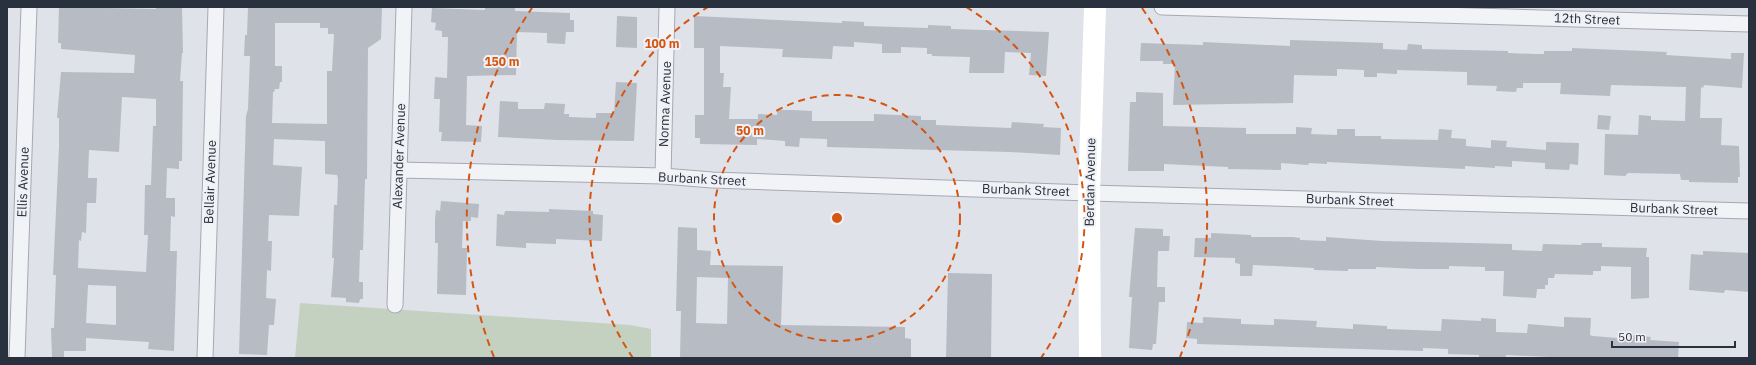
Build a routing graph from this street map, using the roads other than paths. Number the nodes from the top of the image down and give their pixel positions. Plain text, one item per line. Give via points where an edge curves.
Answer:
1 (29, 7) edge
2 (216, 7) edge
3 (404, 7) edge
4 (668, 7) edge
5 (1095, 7) edge
6 (1162, 7) edge
7 (1749, 24) edge
8 (399, 170) junction
9 (662, 176) junction
10 (1089, 193) junction
11 (1749, 212) edge
12 (395, 305) dead end
13 (17, 358) edge
14 (205, 358) edge
15 (1090, 358) edge

1 - 13 street, Ellis Avenue
2 - 14 street, Bellair Avenue
3 - 8 street, Alexander Avenue
4 - 9 street, Norma Avenue
5 - 10 street, Berdan Avenue
6 - 7 street, 12th Street
8 - 9 street, Burbank Street
8 - 12 street, Alexander Avenue
9 - 10 street, Burbank Street via 712,180
10 - 11 street, Burbank Street
10 - 15 street, Berdan Avenue

